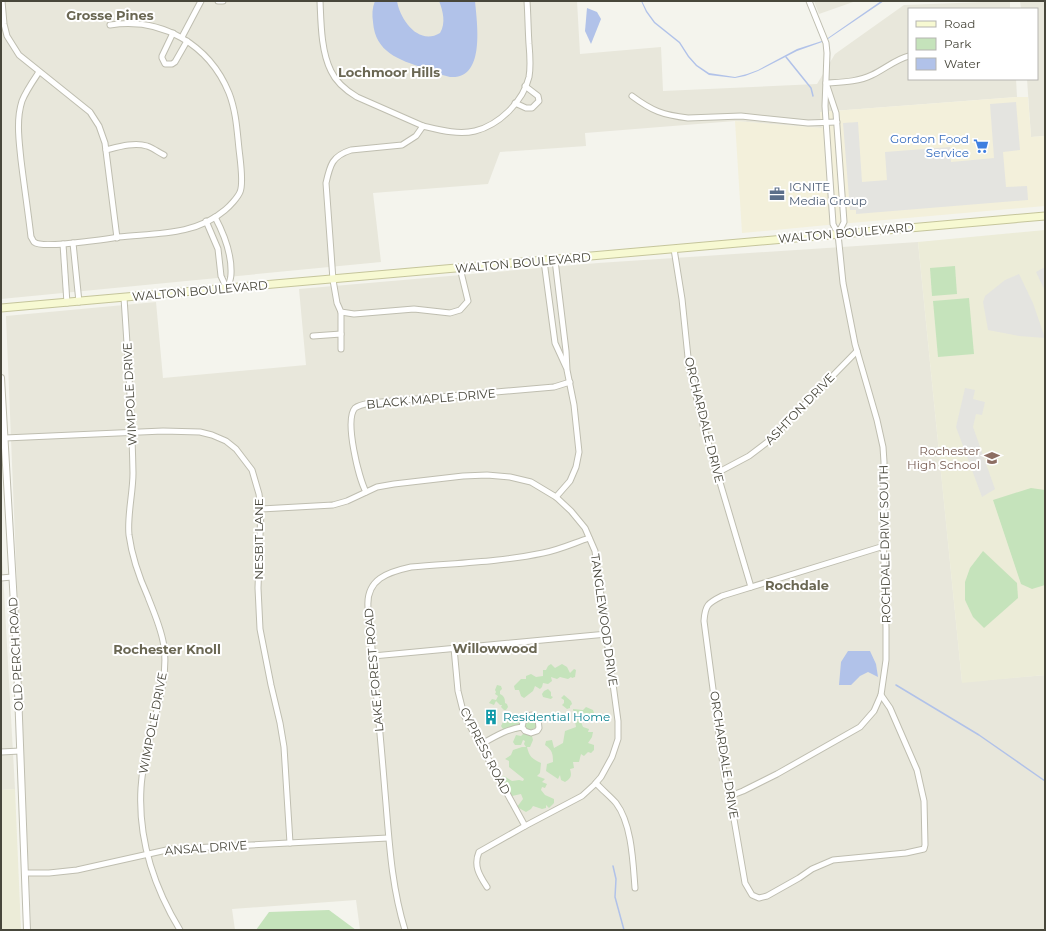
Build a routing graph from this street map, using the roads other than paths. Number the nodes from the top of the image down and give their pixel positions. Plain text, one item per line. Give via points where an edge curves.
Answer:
1 (2, 1) edge
2 (201, 1) edge
3 (218, 1) edge
4 (223, 1) edge
5 (320, 1) edge
6 (527, 1) edge
7 (809, 1) edge
8 (110, 25) dead end
9 (173, 33) junction
10 (184, 39) junction
11 (908, 56) edge
12 (39, 72) junction
13 (826, 83) junction
14 (525, 86) junction
15 (632, 96) dead end
16 (515, 103) junction
17 (837, 122) junction
18 (826, 123) junction
19 (423, 126) junction
20 (106, 150) junction
21 (164, 155) dead end
22 (1045, 216) edge
23 (211, 219) junction
24 (838, 234) junction
25 (117, 238) junction
26 (73, 243) junction
27 (63, 244) junction
28 (674, 249) junction
29 (554, 260) junction
30 (544, 261) junction
31 (460, 268) junction
32 (333, 280) junction
33 (227, 289) junction
34 (124, 298) junction
35 (79, 302) junction
36 (67, 303) junction
37 (1, 308) edge
38 (340, 312) junction
39 (341, 334) junction
40 (313, 336) dead end
41 (341, 349) dead end
42 (857, 351) junction
43 (567, 370) junction
44 (1, 378) edge
45 (570, 382) junction
46 (3, 423) edge
47 (132, 433) junction
48 (5, 438) junction
49 (717, 473) junction
50 (366, 492) junction
51 (556, 497) junction
52 (262, 509) junction
53 (589, 538) junction
54 (884, 546) junction
55 (12, 577) junction
56 (1, 578) edge
57 (751, 587) junction
58 (606, 634) junction
59 (454, 648) junction
60 (372, 656) junction
61 (881, 694) junction
62 (522, 727) dead end
63 (480, 745) junction
64 (20, 751) junction
65 (1, 752) edge
66 (596, 783) junction
67 (730, 796) junction
68 (525, 826) junction
69 (388, 838) junction
70 (290, 843) junction
71 (147, 854) junction
72 (25, 873) junction
73 (487, 887) dead end
74 (635, 888) dead end
75 (27, 930) edge
76 (180, 930) edge
77 (405, 930) edge

1 - 12 street via 8,36 19,55
2 - 10 street
3 - 4 street
5 - 19 street via 325,49 331,71 342,85 357,97
6 - 14 street via 530,66
7 - 13 street via 826,43
8 - 9 street via 123,23 152,26
9 - 10 street
9 - 10 street via 162,56 165,64 175,62
10 - 23 street via 204,54 217,71 229,93 236,119 240,192 225,210
11 - 13 street via 860,80
12 - 20 street via 90,112 99,126
12 - 27 street via 22,101 19,117 31,237 39,244
13 - 17 street
13 - 18 street
14 - 16 street
14 - 16 street via 538,96 539,101 532,108
15 - 18 street via 646,107 680,117 749,116 808,124
16 - 19 street via 501,118 474,131 446,132
17 - 18 street
17 - 24 street via 844,222
18 - 24 street via 833,224
19 - 32 street via 416,136 402,145 351,150 332,162 326,183
20 - 21 street via 140,145
20 - 25 street
22 - 24 main road, WALTON BOULEVARD
23 - 25 street via 188,229
23 - 33 street via 221,276
23 - 33 street via 227,241 230,253 232,275
24 - 28 main road, WALTON BOULEVARD
24 - 42 street, ROCHDALE DRIVE SOUTH via 843,283
25 - 26 street
26 - 27 street
26 - 35 street
27 - 36 street
28 - 29 main road, WALTON BOULEVARD
28 - 49 street, ORCHARDALE DRIVE via 689,367
29 - 30 main road, WALTON BOULEVARD
29 - 43 street
30 - 31 main road, WALTON BOULEVARD
30 - 43 street via 555,343
31 - 32 main road, WALTON BOULEVARD
31 - 38 street via 468,301 460,310 450,313 414,309 354,314
32 - 33 main road, WALTON BOULEVARD
32 - 38 street
33 - 34 main road, WALTON BOULEVARD
34 - 35 main road, WALTON BOULEVARD
34 - 47 street, WIMPOLE DRIVE
35 - 36 main road, WALTON BOULEVARD
36 - 37 main road, WALTON BOULEVARD
38 - 39 street
39 - 40 street
39 - 41 street
42 - 49 street, ASHTON DRIVE via 770,440 749,456
42 - 54 street, ROCHDALE DRIVE SOUTH via 883,448
43 - 45 street
44 - 46 street, OLD PERCH ROAD
45 - 50 street, BLACK MAPLE DRIVE via 554,388 362,404 355,408 352,414 352,434 358,471
45 - 51 street via 579,452 570,481
46 - 48 street, OLD PERCH ROAD
47 - 48 street, NESBIT LANE
47 - 52 street, NESBIT LANE via 200,432 226,441 236,449 252,470
47 - 71 street, WIMPOLE DRIVE via 133,488 129,533 132,553 157,620 164,647 163,681 141,786
48 - 55 street, OLD PERCH ROAD
49 - 57 street, ORCHARDALE DRIVE
50 - 51 street, TANGLEWOOD DRIVE via 394,484 487,475 531,482
50 - 52 street, TANGLEWOOD DRIVE via 333,505
51 - 53 street, TANGLEWOOD DRIVE via 585,528
52 - 70 street, NESBIT LANE via 258,588 260,629 284,747
53 - 58 street, TANGLEWOOD DRIVE via 595,551
53 - 60 street, LAKE FOREST ROAD via 543,553 411,567 388,573 373,584 368,592
54 - 57 street
54 - 61 street, ROCHDALE DRIVE SOUTH via 886,660
55 - 56 street
55 - 64 street, OLD PERCH ROAD
57 - 67 street, ORCHARDALE DRIVE via 722,596 711,602 704,612 713,693
58 - 59 street
58 - 66 street, TANGLEWOOD DRIVE via 618,721 618,739 607,766
59 - 60 street
59 - 63 street, CYPRESS ROAD via 464,715
60 - 69 street, LAKE FOREST ROAD via 386,792
61 - 67 street, ROCHDALE DRIVE SOUTH via 874,711 860,727 777,774
61 - 67 street, ORCHARDALE DRIVE via 890,708 919,777 924,801 924,849 833,860 759,898 752,895 745,883
62 - 63 street
63 - 68 street, CYPRESS ROAD
64 - 65 street
64 - 72 street, OLD PERCH ROAD
66 - 68 street, TANGLEWOOD DRIVE via 582,796
66 - 74 street via 616,804 623,817 629,840
68 - 73 street, TANGLEWOOD DRIVE via 479,852 476,859 478,872
69 - 70 street, ANSAL DRIVE
69 - 77 street, LAKE FOREST ROAD via 396,898
70 - 71 street, ANSAL DRIVE via 171,849
71 - 72 street, ANSAL DRIVE via 77,870
71 - 76 street, WIMPOLE DRIVE via 156,885
72 - 75 street, OLD PERCH ROAD

